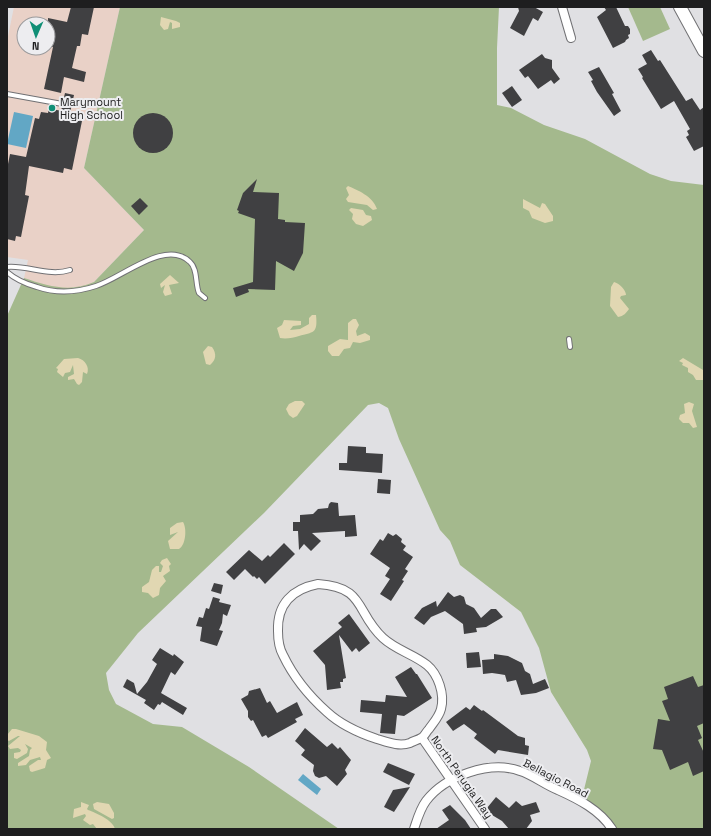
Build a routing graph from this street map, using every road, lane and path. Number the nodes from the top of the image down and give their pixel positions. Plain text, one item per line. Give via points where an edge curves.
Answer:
1 (562, 7) edge
2 (680, 7) edge
3 (571, 38) dead end
4 (704, 51) edge
5 (7, 94) edge
6 (68, 105) dead end
7 (7, 267) edge
8 (70, 270) dead end
9 (7, 272) edge
10 (205, 298) dead end
11 (569, 339) dead end
12 (570, 347) dead end
13 (422, 738) junction
14 (452, 781) junction
15 (414, 829) edge
16 (485, 829) edge
17 (612, 829) edge

1 - 3 street
2 - 4 main road
5 - 6 lane
7 - 8 lane via 28,267 56,274
9 - 10 lane via 28,284 63,293 97,286 152,258 167,253 179,254 194,266 198,293
11 - 12 lane
13 - 13 street, North Perugia Way via 442,709 442,693 437,678 428,666 399,650 376,632 350,592 334,585 318,584 304,587 289,597 279,613 278,639 282,654 301,684 327,712 353,730 390,743 406,744
13 - 14 street, North Perugia Way
14 - 15 street, Bellagio Road via 438,789 426,801
14 - 16 street, North Perugia Way
14 - 17 street, Bellagio Road via 471,770 502,767 520,770 573,796 600,815

